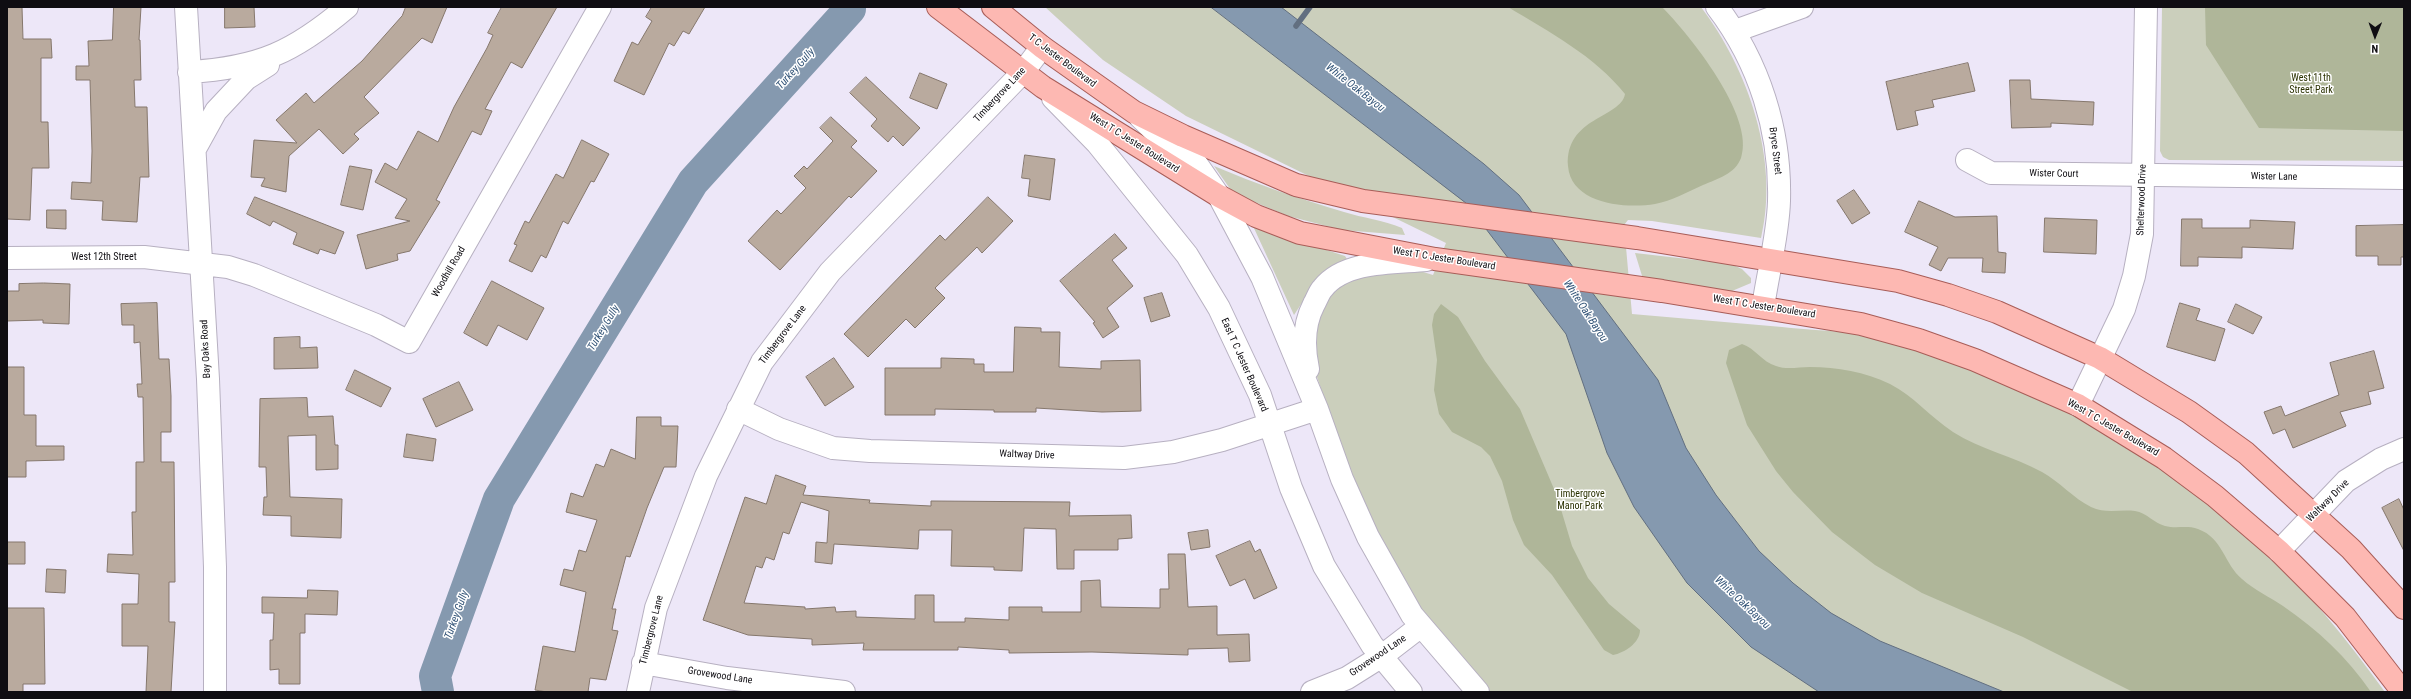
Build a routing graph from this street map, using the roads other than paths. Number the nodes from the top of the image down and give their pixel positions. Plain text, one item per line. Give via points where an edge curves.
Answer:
1 (186, 7) edge
2 (347, 7) edge
3 (600, 7) edge
4 (938, 7) edge
5 (993, 7) edge
6 (1717, 7) edge
7 (1802, 7) edge
8 (2146, 7) edge
9 (1735, 31) junction
10 (1042, 47) junction
11 (290, 49) junction
12 (189, 72) junction
13 (1023, 72) junction
14 (1043, 87) junction
15 (1134, 112) junction
16 (195, 148) junction
17 (1967, 160) dead end
18 (2144, 176) junction
19 (2404, 178) edge
20 (1219, 196) junction
21 (7, 258) edge
22 (1770, 258) junction
23 (1435, 259) junction
24 (200, 263) junction
25 (1763, 307) junction
26 (2100, 358) junction
27 (2078, 405) junction
28 (738, 408) junction
29 (1317, 409) junction
30 (1270, 424) junction
31 (2404, 449) edge
32 (2315, 514) junction
33 (2279, 551) junction
34 (2404, 608) edge
35 (1421, 626) junction
36 (1382, 656) junction
37 (643, 663) junction
38 (215, 692) edge
39 (638, 692) edge
40 (844, 692) edge
41 (1312, 692) edge
42 (1411, 692) edge
43 (1478, 692) edge
44 (2403, 692) edge

1 - 12 street, Bay Oaks Road
2 - 11 street via 320,31
3 - 24 street, Woodhill Road via 409,342 376,325 254,275 228,267
4 - 13 main road
5 - 10 main road, T C Jester Boulevard
6 - 9 street, Bryce Street
7 - 9 street
8 - 18 street, Shelterwood Drive
9 - 22 street, Bryce Street via 1761,86 1773,127 1779,202
10 - 13 street, Timbergrove Lane
10 - 15 main road, T C Jester Boulevard
11 - 12 street via 236,68
11 - 16 street via 246,79 216,111
12 - 16 street, Bay Oaks Road
13 - 14 main road
13 - 28 street, Timbergrove Lane via 830,272 762,362
14 - 20 main road, West T C Jester Boulevard
14 - 30 street, East T C Jester Boulevard via 1097,143 1187,255 1219,308 1260,395
15 - 20 street via 1175,151 1196,163
15 - 22 main road via 1296,185 1363,201
16 - 24 street, Bay Oaks Road
17 - 18 street, Wister Court via 1991,173
18 - 19 street, Wister Lane
18 - 26 street, Shelterwood Drive via 2142,234 2134,276 2124,309
20 - 23 main road, West T C Jester Boulevard via 1256,216 1300,233
20 - 29 street via 1262,277
21 - 24 street, West 12th Street via 137,257
22 - 25 street, Bryce Street
22 - 26 main road via 1898,280 1948,295 1997,312
23 - 25 main road, West T C Jester Boulevard
23 - 29 street via 1369,265 1342,274 1323,288 1307,318 1304,352
24 - 38 street, Bay Oaks Road via 215,567
25 - 27 main road, West T C Jester Boulevard via 1861,324 1918,340 1983,363
26 - 27 street, Shelterwood Drive
26 - 32 main road via 2189,412 2246,453
27 - 33 main road, West T C Jester Boulevard via 2164,458 2215,496
28 - 30 street, Waltway Drive via 779,429 833,448 870,451 1124,458 1173,452 1222,440
28 - 37 street, Timbergrove Lane via 706,476 656,608
29 - 30 street, Waltway Drive
29 - 35 street via 1342,479 1368,537
30 - 36 street, East T C Jester Boulevard via 1291,488 1324,566 1372,645
31 - 32 street, Waltway Drive via 2381,459 2346,481
32 - 33 street, Waltway Drive
32 - 34 main road via 2357,555
33 - 44 main road, West T C Jester Boulevard via 2345,617
35 - 36 street, Grovewood Lane
35 - 43 street
36 - 41 street, Grovewood Lane via 1347,678
36 - 42 street, East T C Jester Boulevard
37 - 39 street, Timbergrove Lane
37 - 40 street, Grovewood Lane via 727,678

